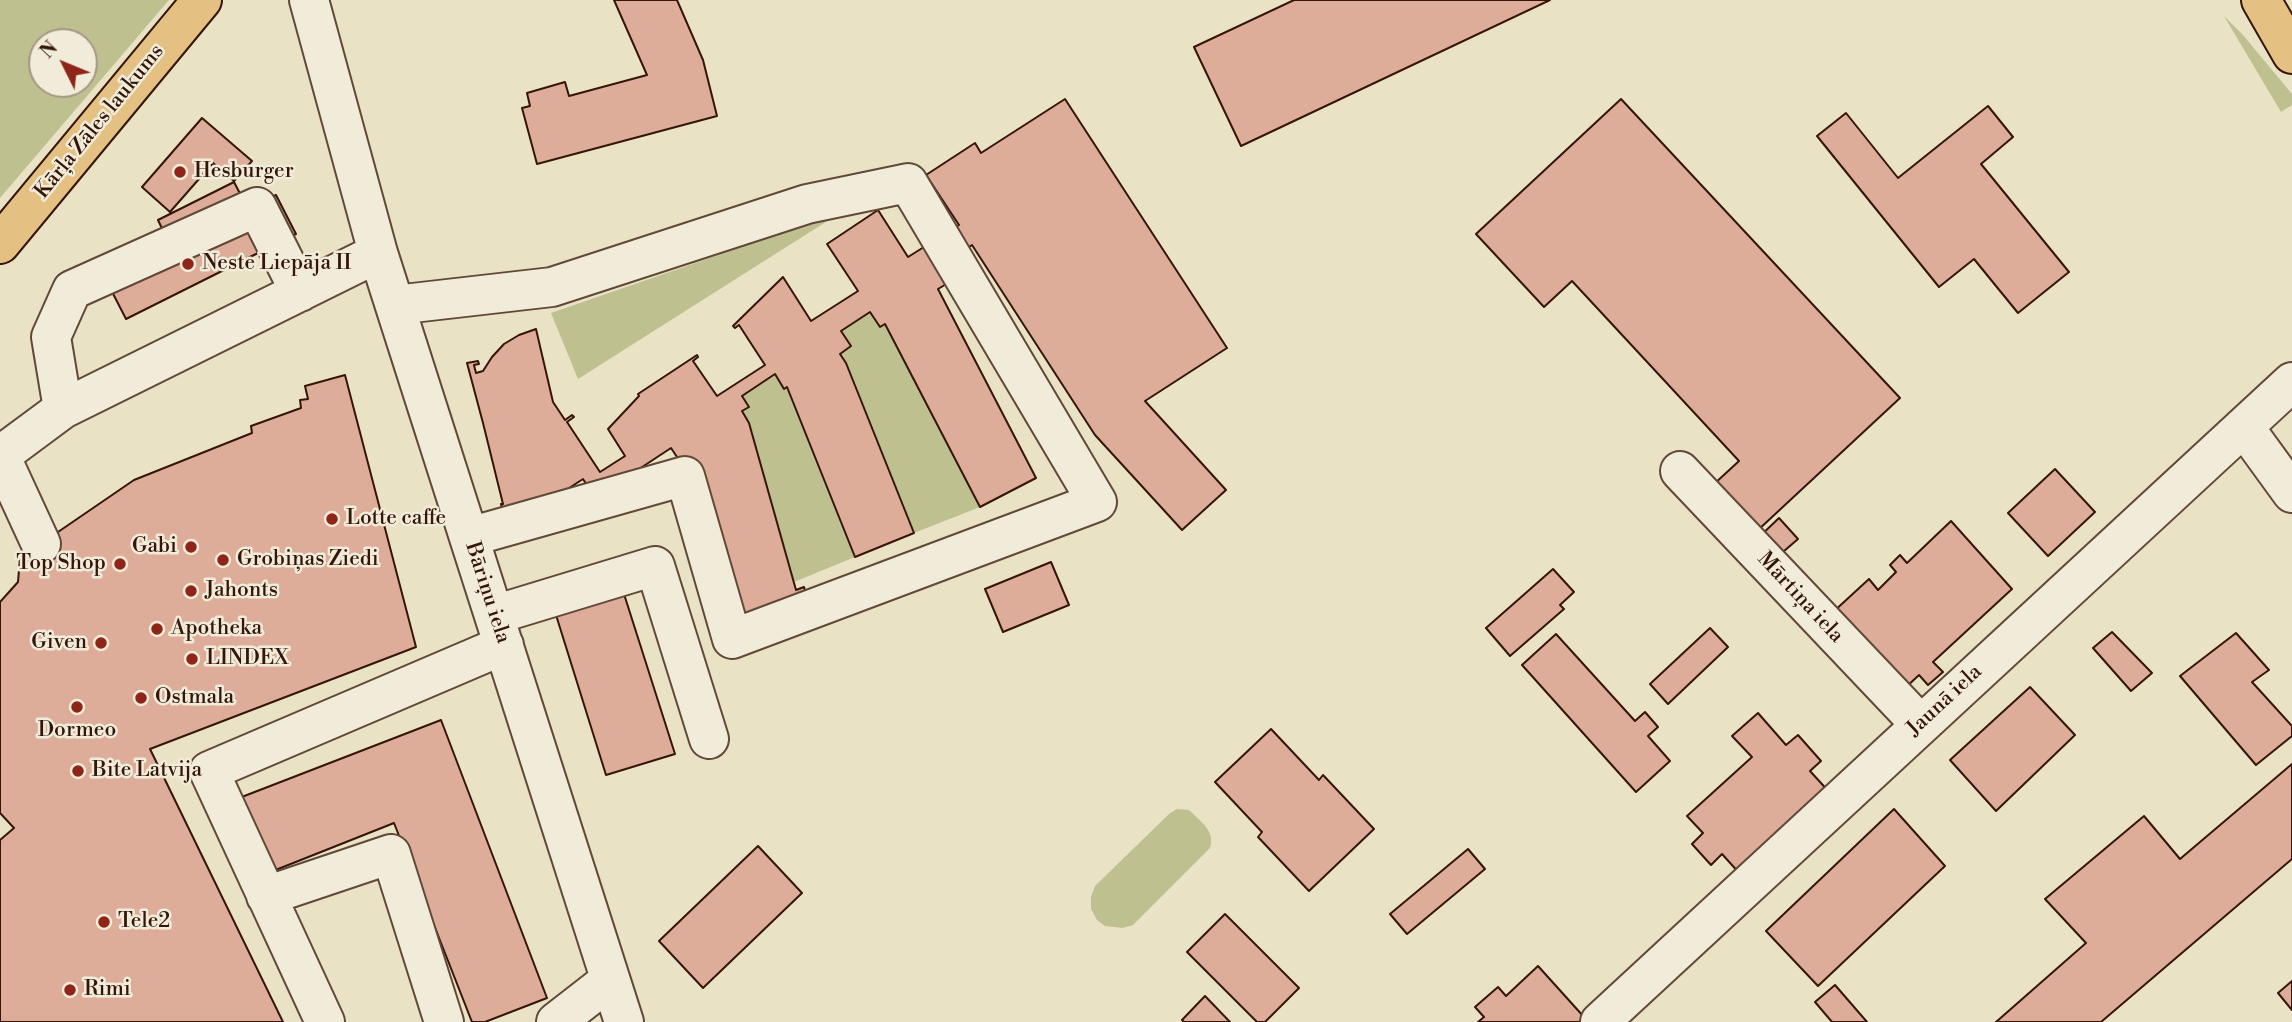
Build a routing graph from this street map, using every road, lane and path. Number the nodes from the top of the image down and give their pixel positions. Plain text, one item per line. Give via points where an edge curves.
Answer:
1 (202, 0) edge
2 (309, 0) edge
3 (2261, 0) edge
4 (2292, 54) edge
5 (0, 244) edge
6 (378, 253) junction
7 (300, 292) junction
8 (395, 305) junction
9 (2292, 383) edge
10 (63, 409) junction
11 (2244, 427) junction
12 (0, 455) edge
13 (1680, 471) dead end
14 (2292, 493) edge
15 (469, 537) junction
16 (41, 544) dead end
17 (499, 630) junction
18 (1920, 724) junction
19 (709, 740) dead end
20 (266, 896) junction
21 (610, 980) junction
22 (325, 1022) edge
23 (444, 1022) edge
24 (556, 1022) edge
25 (624, 1022) edge
26 (1600, 1022) edge

1 - 5 main road, Kārļa Zāles laukums
2 - 6 street, Bāriņu iela
3 - 4 main road
6 - 7 street
6 - 8 street, Bāriņu iela
7 - 10 street
7 - 10 street via 257,207 72,290 51,337
8 - 15 street, Bāriņu iela
8 - 15 street via 552,287 807,204 908,183 1097,502 732,639 685,476
9 - 11 street, Jaunā iela
10 - 12 street
11 - 14 street
11 - 18 street, Jaunā iela
12 - 16 street
13 - 18 street, Mārtiņa iela
15 - 17 street, Bāriņu iela
17 - 19 street via 655,566
17 - 20 street via 209,771
17 - 21 street, Bāriņu iela
18 - 26 street, Jaunā iela
20 - 22 street
20 - 23 street via 391,854
21 - 24 street
21 - 25 street, Bāriņu iela

